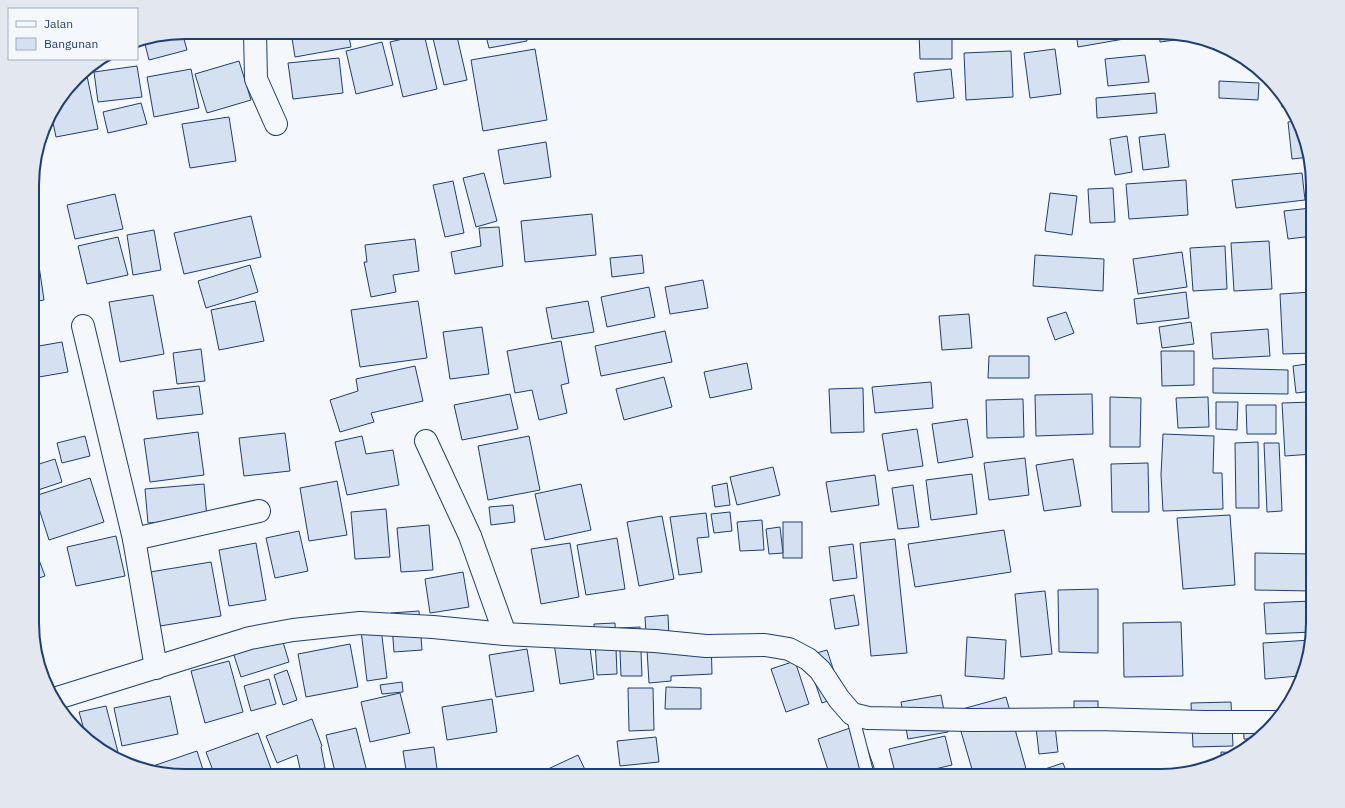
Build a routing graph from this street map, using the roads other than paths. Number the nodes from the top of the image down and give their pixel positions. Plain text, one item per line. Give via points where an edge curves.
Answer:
1 (255, 39) edge
2 (276, 124) dead end
3 (83, 326) dead end
4 (426, 441) dead end
5 (259, 511) dead end
6 (134, 539) junction
7 (505, 634) junction
8 (156, 668) junction
9 (60, 697) edge
10 (852, 714) junction
11 (1267, 722) edge
12 (866, 769) edge

1 - 2 street via 256,79
3 - 6 street
4 - 7 street via 470,536
5 - 6 street
6 - 8 street
7 - 8 street via 360,623 292,630 250,638
7 - 10 street via 706,646 765,644 789,649 808,659 820,670
8 - 9 street
10 - 11 street via 868,718 963,720 1098,718
10 - 12 lane

